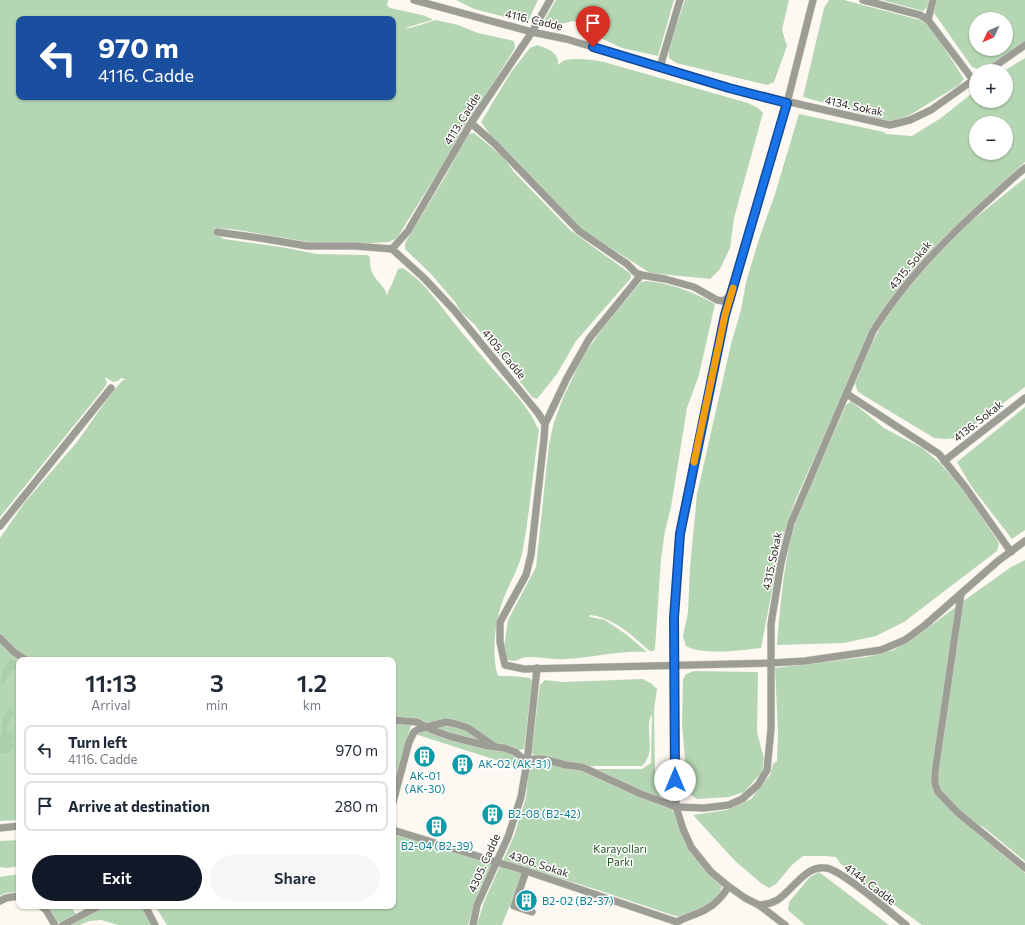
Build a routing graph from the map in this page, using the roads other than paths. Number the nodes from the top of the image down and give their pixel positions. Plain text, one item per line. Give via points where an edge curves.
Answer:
1 (414, 0) edge
2 (550, 0) edge
3 (680, 0) edge
4 (813, 0) edge
5 (863, 0) edge
6 (933, 0) edge
7 (928, 20) junction
8 (532, 32) junction
9 (1025, 45) edge
10 (998, 64) edge
11 (660, 67) junction
12 (969, 71) edge
13 (969, 83) edge
14 (787, 103) junction
15 (471, 123) junction
16 (1025, 168) edge
17 (217, 232) dead end
18 (392, 249) junction
19 (641, 275) junction
20 (731, 296) junction
21 (111, 388) dead end
22 (847, 394) junction
23 (1025, 398) edge
24 (545, 424) junction
25 (944, 461) junction
26 (0, 526) edge
27 (1023, 544) edge
28 (1011, 552) junction
29 (961, 594) junction
30 (0, 638) edge
31 (22, 657) edge
32 (771, 663) junction
33 (675, 666) junction
34 (537, 668) junction
35 (396, 720) edge
36 (426, 727) junction
37 (496, 747) junction
38 (527, 762) junction
39 (396, 791) edge
40 (676, 807) junction
41 (16, 826) edge
42 (0, 828) edge
43 (396, 831) edge
44 (497, 862) junction
45 (1025, 868) edge
46 (526, 871) junction
47 (728, 886) junction
48 (16, 896) edge
49 (0, 901) edge
50 (759, 905) junction
51 (45, 909) edge
52 (93, 909) edge
53 (146, 909) edge
54 (532, 912) dead end
55 (55, 925) edge
56 (63, 925) edge
57 (155, 925) edge
58 (473, 925) edge
59 (785, 925) edge
60 (906, 925) edge

1 - 8 street, 4116. Cadde
2 - 8 street, 4113. Cadde
3 - 11 street
4 - 14 street
5 - 7 street via 920,15
6 - 7 street
7 - 12 street
8 - 11 street, 4116. Cadde via 566,39
8 - 15 street, 4113. Cadde
9 - 10 street
11 - 14 street, 4116. Cadde
13 - 14 street, 4134. Sokak via 931,110 910,120 890,125
14 - 20 street
15 - 18 street, 4113. Cadde via 408,231
15 - 19 street via 496,144 579,231
16 - 22 street, 4315. Sokak via 954,232 909,280 874,331
17 - 18 street via 308,246
18 - 24 street, 4105. Cadde via 454,310
19 - 20 street via 688,285 717,300 723,301
19 - 24 street via 589,339
20 - 33 street via 680,534 674,618
21 - 26 street
22 - 25 street via 939,454
22 - 32 street, 4315. Sokak via 791,523 781,564 772,624
23 - 25 street, 4136. Sokak
24 - 34 street via 531,555 526,575 500,622 500,642 505,665 524,669
25 - 28 street
27 - 28 street
28 - 29 street
29 - 32 street via 906,640 881,650 805,661
29 - 45 street via 935,784 938,792 957,812
30 - 31 street
32 - 33 street
32 - 40 street, 4315. Sokak via 770,743 767,770 758,785 742,799 729,805 704,808
33 - 34 street
33 - 40 street
34 - 38 street, 4305. Cadde
35 - 36 street via 417,722
36 - 37 street via 452,737
36 - 37 street via 446,722 456,724 468,728
36 - 39 street via 414,732 409,742
37 - 38 street via 515,752
38 - 40 street, 4315. Sokak via 532,759 543,759 582,767
38 - 44 street, 4305. Cadde via 521,798
40 - 47 street via 691,847 711,872
41 - 42 street
43 - 44 street, 4306. Sokak
44 - 46 street, 4306. Sokak
44 - 58 street, 4305. Cadde via 477,905
46 - 47 street, 4306. Sokak via 677,922 711,907
46 - 54 street via 514,906
47 - 50 street
48 - 49 street
50 - 59 street
50 - 60 street, 4144. Cadde via 776,902 804,874 816,868 827,868 841,874
51 - 55 street
52 - 56 street
53 - 57 street

